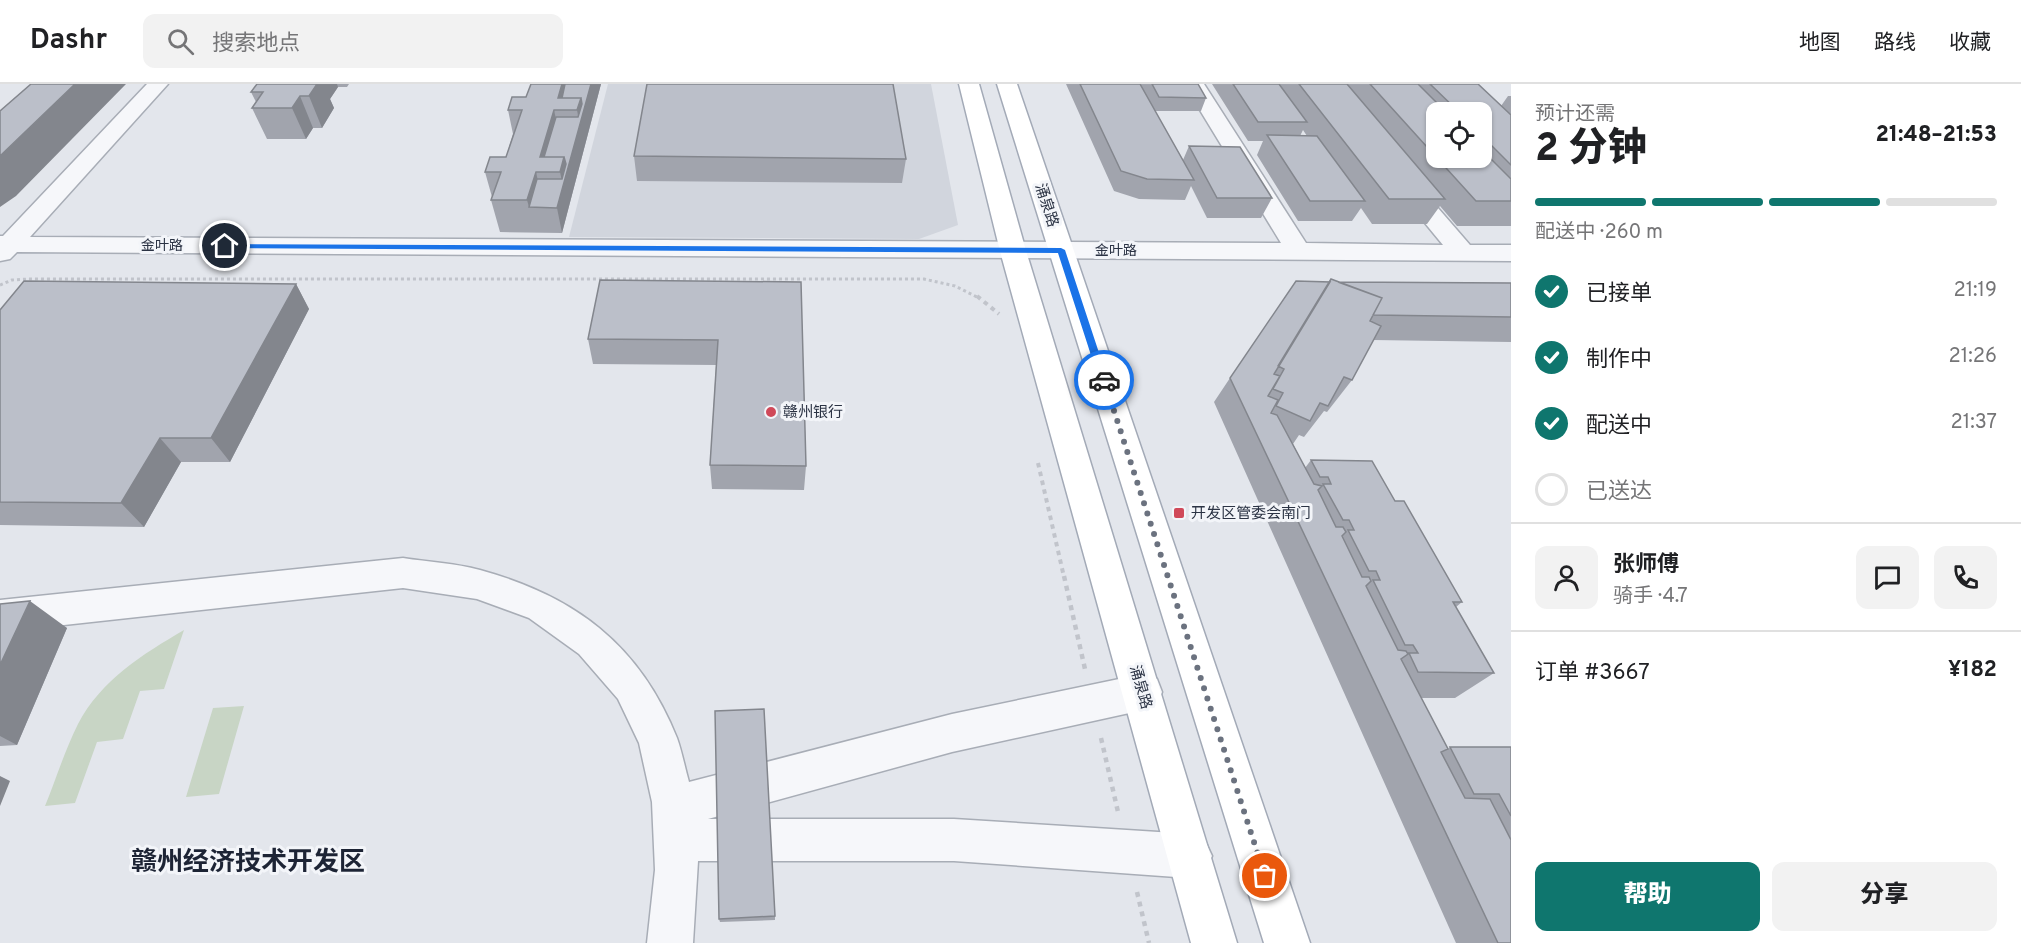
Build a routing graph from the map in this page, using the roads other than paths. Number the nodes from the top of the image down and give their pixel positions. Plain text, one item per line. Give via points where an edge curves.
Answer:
1 (158, 84) edge
2 (969, 84) edge
3 (1007, 84) edge
4 (1194, 84) edge
5 (1389, 164) edge
6 (3, 248) edge
7 (1297, 249) junction
8 (1061, 250) junction
9 (1013, 251) junction
10 (1463, 253) junction
11 (1511, 253) edge
12 (0, 616) edge
13 (1143, 692) junction
14 (676, 824) junction
15 (1190, 856) junction
16 (670, 943) edge
17 (1214, 943) edge
18 (1287, 943) edge

1 - 6 street
2 - 9 main road, 涌泉路
3 - 8 main road, 涌泉路
4 - 7 street
5 - 10 street
6 - 9 street, 金叶路
7 - 8 street, 金叶路
7 - 10 street, 金叶路
8 - 9 street, 金叶路
8 - 18 main road, 涌泉路
9 - 13 main road, 涌泉路
10 - 11 street, 金叶路
12 - 14 street via 370,574 435,574 496,587 526,598 580,631 625,678 660,745 672,788
13 - 14 street via 952,733
13 - 15 main road, 涌泉路
14 - 15 street
14 - 16 street via 678,887
15 - 17 main road, 涌泉路

